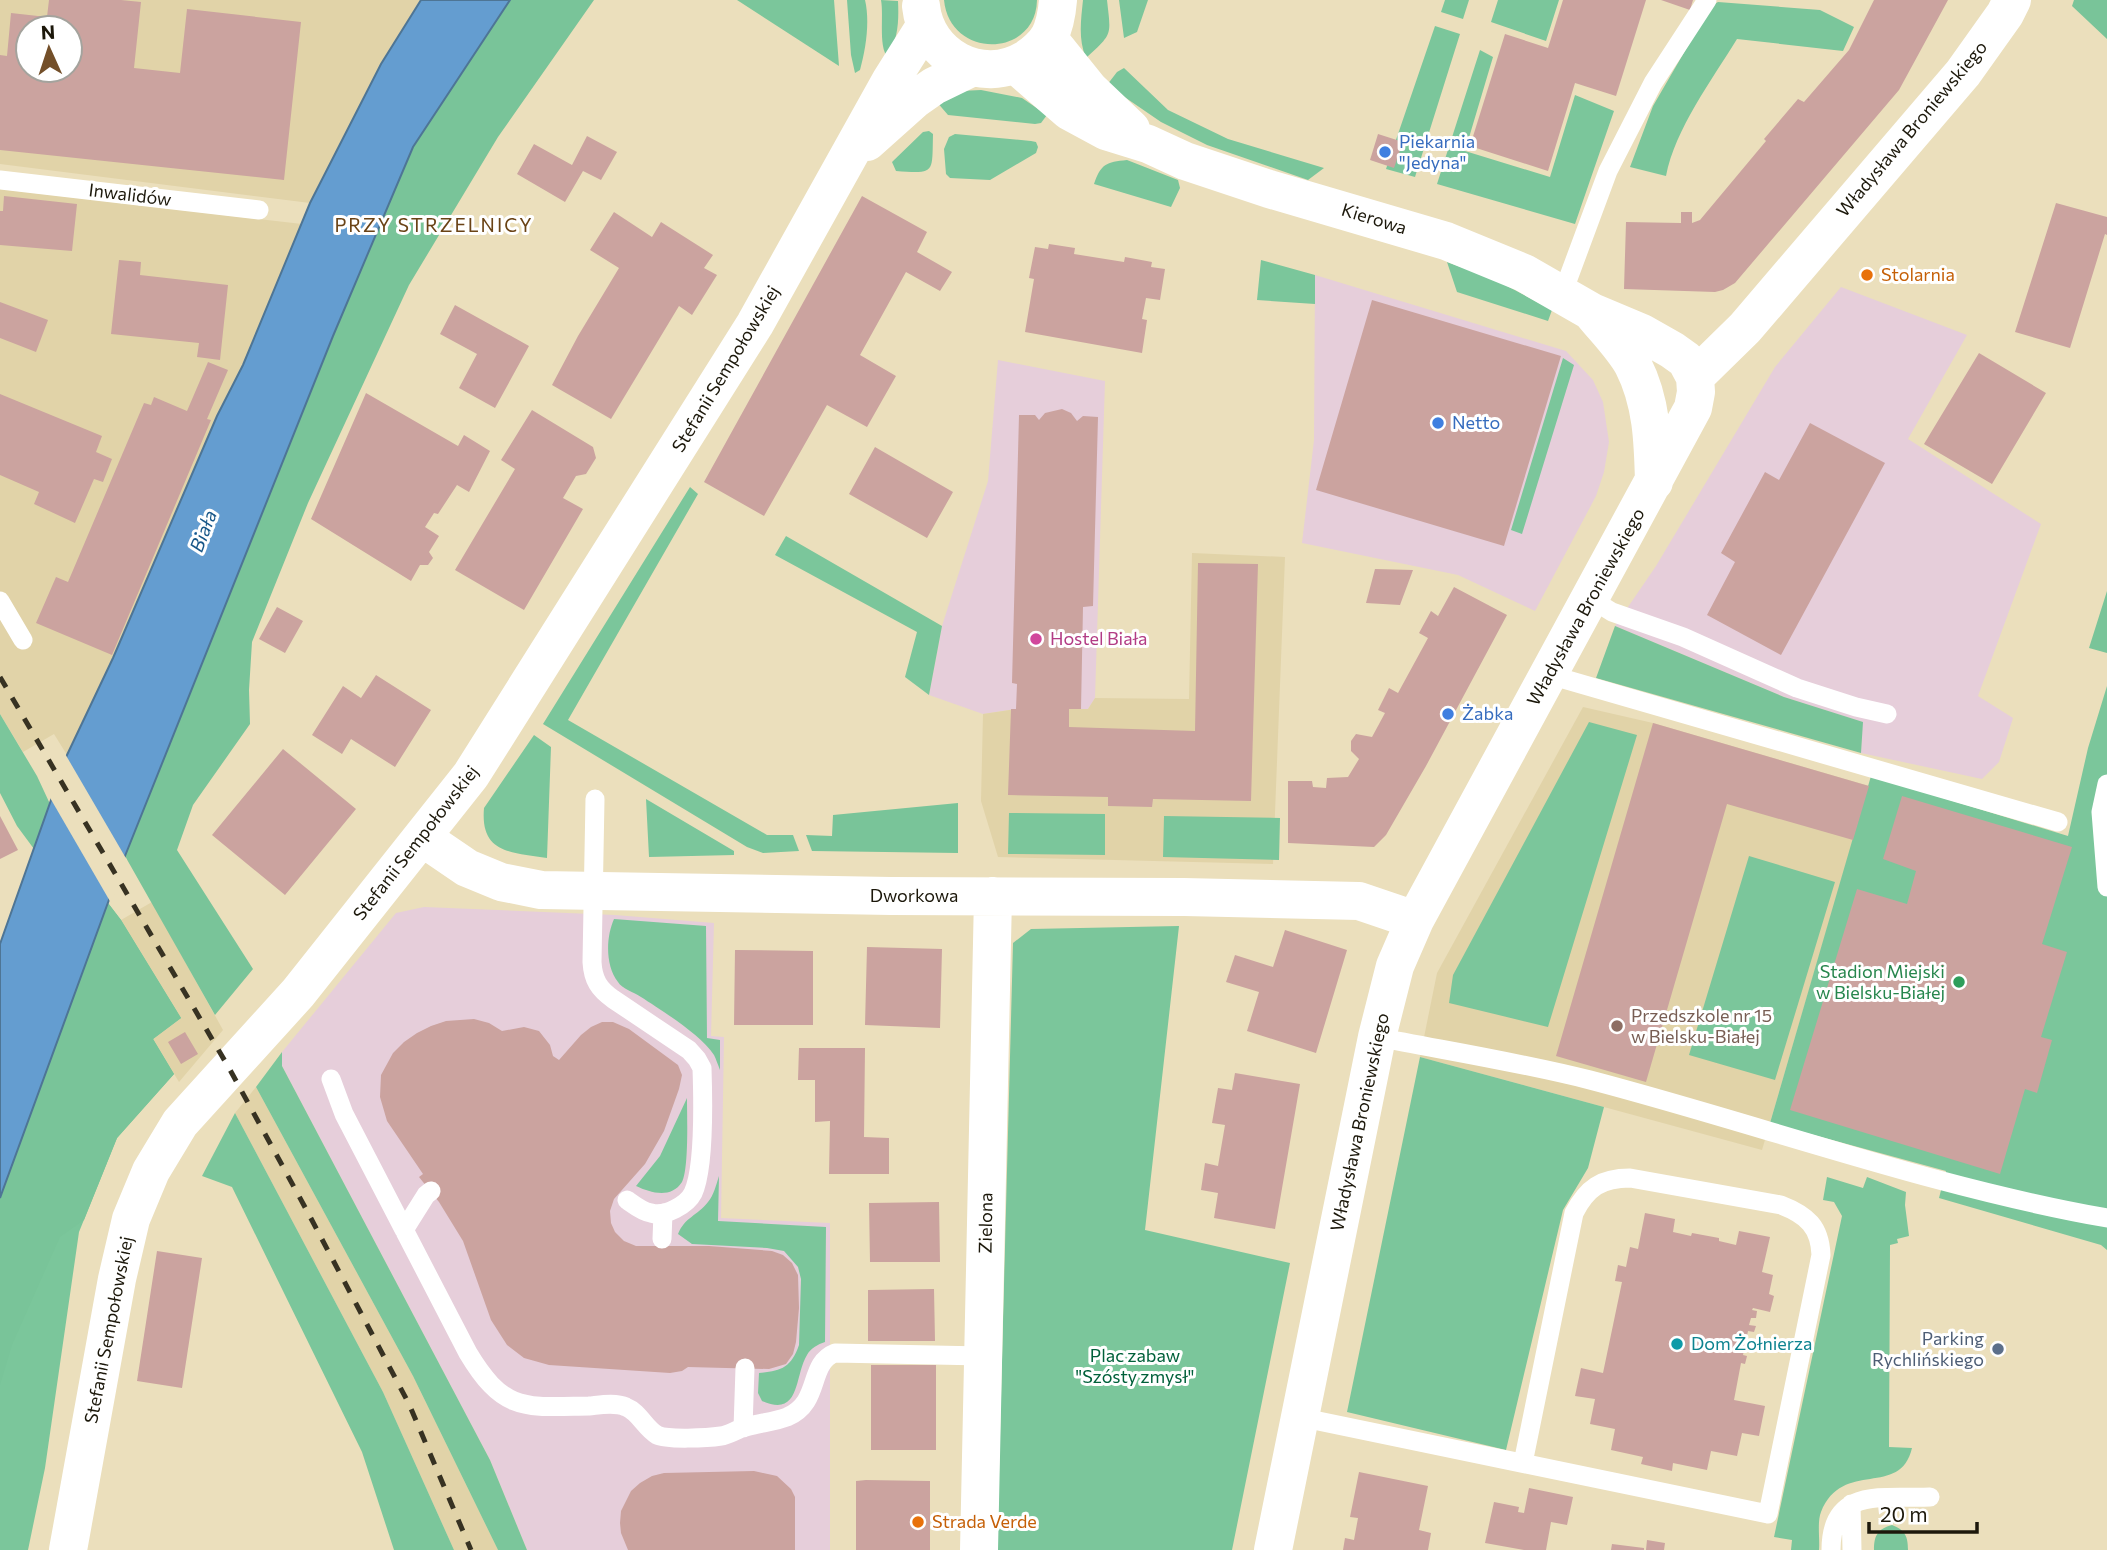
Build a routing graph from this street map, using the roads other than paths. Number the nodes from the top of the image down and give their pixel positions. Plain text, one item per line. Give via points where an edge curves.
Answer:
1 (1058, 0) edge
2 (1707, 0) edge
3 (2012, 0) edge
4 (923, 13) edge
5 (1048, 38) junction
6 (1016, 65) junction
7 (971, 68) junction
8 (1148, 144) junction
9 (850, 157) junction
10 (0, 180) edge
11 (259, 210) dead end
12 (1577, 304) junction
13 (1695, 377) junction
14 (1654, 483) junction
15 (1591, 599) junction
16 (0, 601) edge
17 (23, 640) dead end
18 (1550, 675) junction
19 (1887, 714) dead end
20 (2107, 784) edge
21 (595, 799) dead end
22 (2058, 822) dead end
23 (423, 838) junction
24 (2107, 887) edge
25 (594, 891) junction
26 (993, 896) junction
27 (1415, 920) junction
28 (1377, 1037) junction
29 (331, 1079) dead end
30 (431, 1191) dead end
31 (627, 1200) dead end
32 (663, 1213) junction
33 (2107, 1218) edge
34 (404, 1230) junction
35 (662, 1239) dead end
36 (983, 1356) junction
37 (745, 1368) dead end
38 (1299, 1417) junction
39 (743, 1428) junction
40 (1523, 1463) junction
41 (1930, 1497) dead end
42 (1851, 1504) junction
43 (68, 1550) edge
44 (979, 1550) edge
45 (1273, 1550) edge
46 (1831, 1550) edge
47 (1852, 1550) edge

1 - 5 street
2 - 12 lane via 1653,83 1608,172 1585,235
3 - 13 street, Władysława Broniewskiego via 1963,73 1745,328
4 - 7 street via 934,43 951,59
4 - 9 street, Stefanii Sempołowskiej
5 - 6 street
5 - 8 street, Kierowa via 1089,89
6 - 7 street via 994,70
6 - 8 street, Kierowa via 1069,111 1106,131
7 - 9 street, Stefanii Sempołowskiej via 914,100
8 - 12 street, Kierowa via 1269,189 1446,241 1524,273
9 - 23 street, Stefanii Sempołowskiej via 755,324 651,492 471,775
10 - 11 lane, Inwalidów
12 - 13 street, Kierowa via 1672,350 1686,360
12 - 14 street, Kierowa via 1632,364 1646,398
13 - 14 street, Władysława Broniewskiego via 1693,408
14 - 15 street, Władysława Broniewskiego
15 - 18 street, Władysława Broniewskiego
15 - 19 lane via 1612,612 1683,637 1797,688
16 - 17 lane
18 - 22 lane
18 - 27 street, Władysława Broniewskiego
20 - 24 lane via 2101,812
21 - 25 lane
23 - 25 street, Dworkowa via 467,868 501,882 541,890
23 - 43 street, Stefanii Sempołowskiej via 298,993 180,1123 151,1171 131,1219 117,1279
25 - 26 street, Dworkowa
25 - 32 lane via 592,962 597,985 690,1050 702,1068 700,1169 692,1195
26 - 27 street, Dworkowa via 1359,901
26 - 36 street, Zielona
27 - 28 street, Władysława Broniewskiego via 1395,966
28 - 33 lane via 1578,1077 1957,1184
28 - 38 street, Władysława Broniewskiego
29 - 34 lane via 344,1114
30 - 34 lane
31 - 32 lane via 651,1213
32 - 35 lane
34 - 39 lane via 481,1376 494,1390 525,1405 626,1407 663,1437 721,1436
36 - 39 lane via 835,1353 821,1363 800,1410
36 - 44 street, Zielona
37 - 39 lane
38 - 40 lane
38 - 45 street, Władysława Broniewskiego
40 - 40 lane via 1768,1514 1821,1255 1815,1228 1796,1210 1781,1205 1630,1178 1600,1182 1574,1213
41 - 42 lane via 1863,1499
42 - 46 lane via 1834,1523
42 - 47 lane

